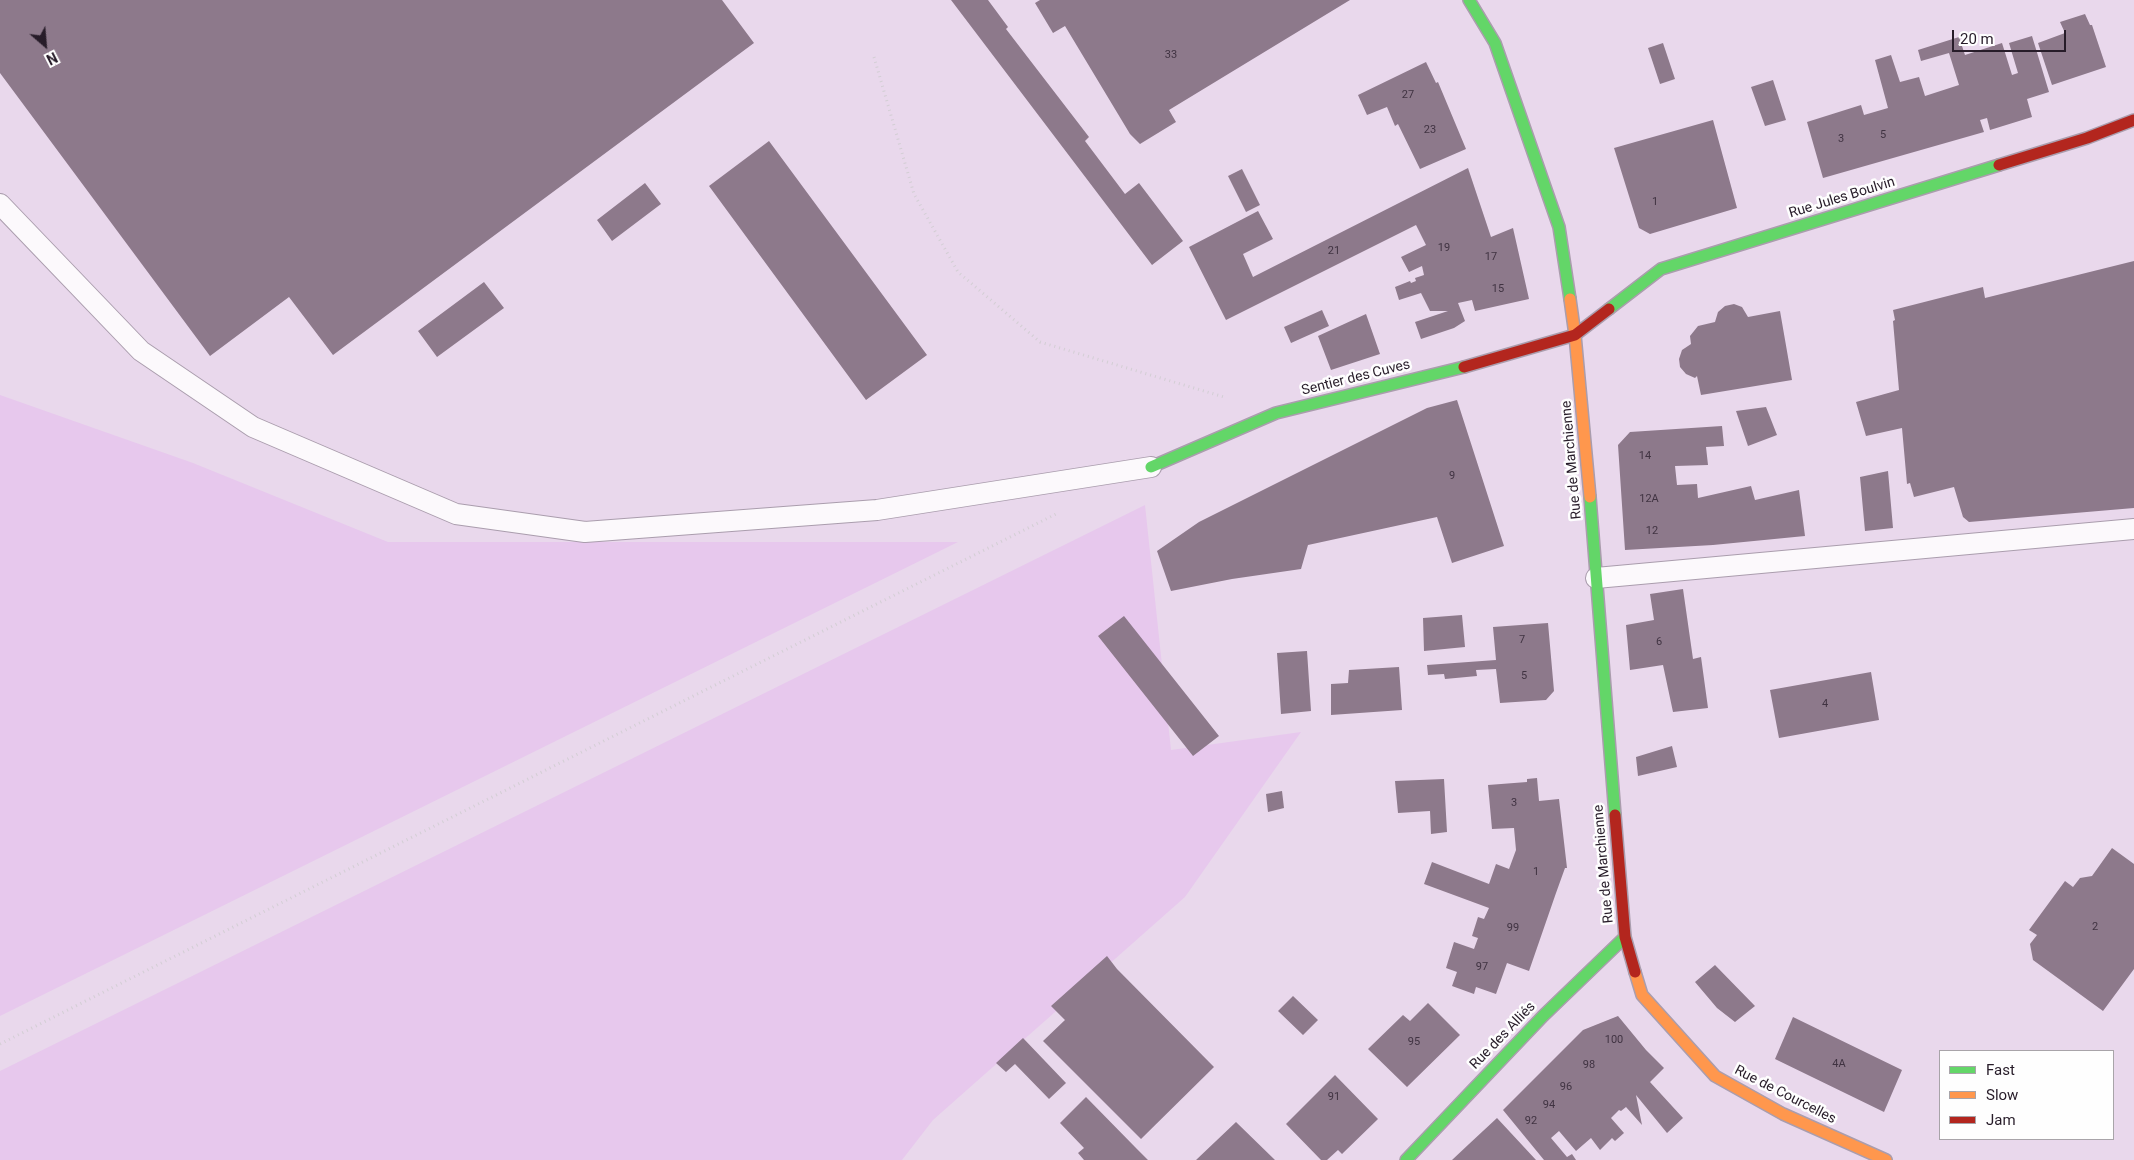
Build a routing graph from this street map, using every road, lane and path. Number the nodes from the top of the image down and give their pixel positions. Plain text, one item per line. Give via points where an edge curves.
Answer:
1 (1469, 0) edge
2 (874, 57) dead end
3 (2134, 120) edge
4 (0, 204) edge
5 (1575, 335) junction
6 (1229, 399) dead end
7 (1151, 467) joint
8 (1062, 511) dead end
9 (2134, 529) edge
10 (1596, 578) junction
11 (1625, 937) junction
12 (0, 1044) edge
13 (1406, 1160) edge
14 (1886, 1160) edge

1 - 5 street, Rue de Marchienne via 1495,43 1559,227
2 - 6 path via 914,194 958,272 1040,342
3 - 5 street, Rue Jules Boulvin via 2087,138 1662,269
4 - 7 lane via 141,351 253,427 456,514 584,532 877,510
5 - 7 street, Sentier des Cuves via 1464,367 1276,413
5 - 10 street, Rue de Marchienne
8 - 12 path
9 - 10 lane
10 - 11 street, Rue de Marchienne
11 - 13 street, Rue des Alliés via 1543,1016
11 - 14 street, Rue de Courcelles via 1642,995 1715,1076 1783,1114

